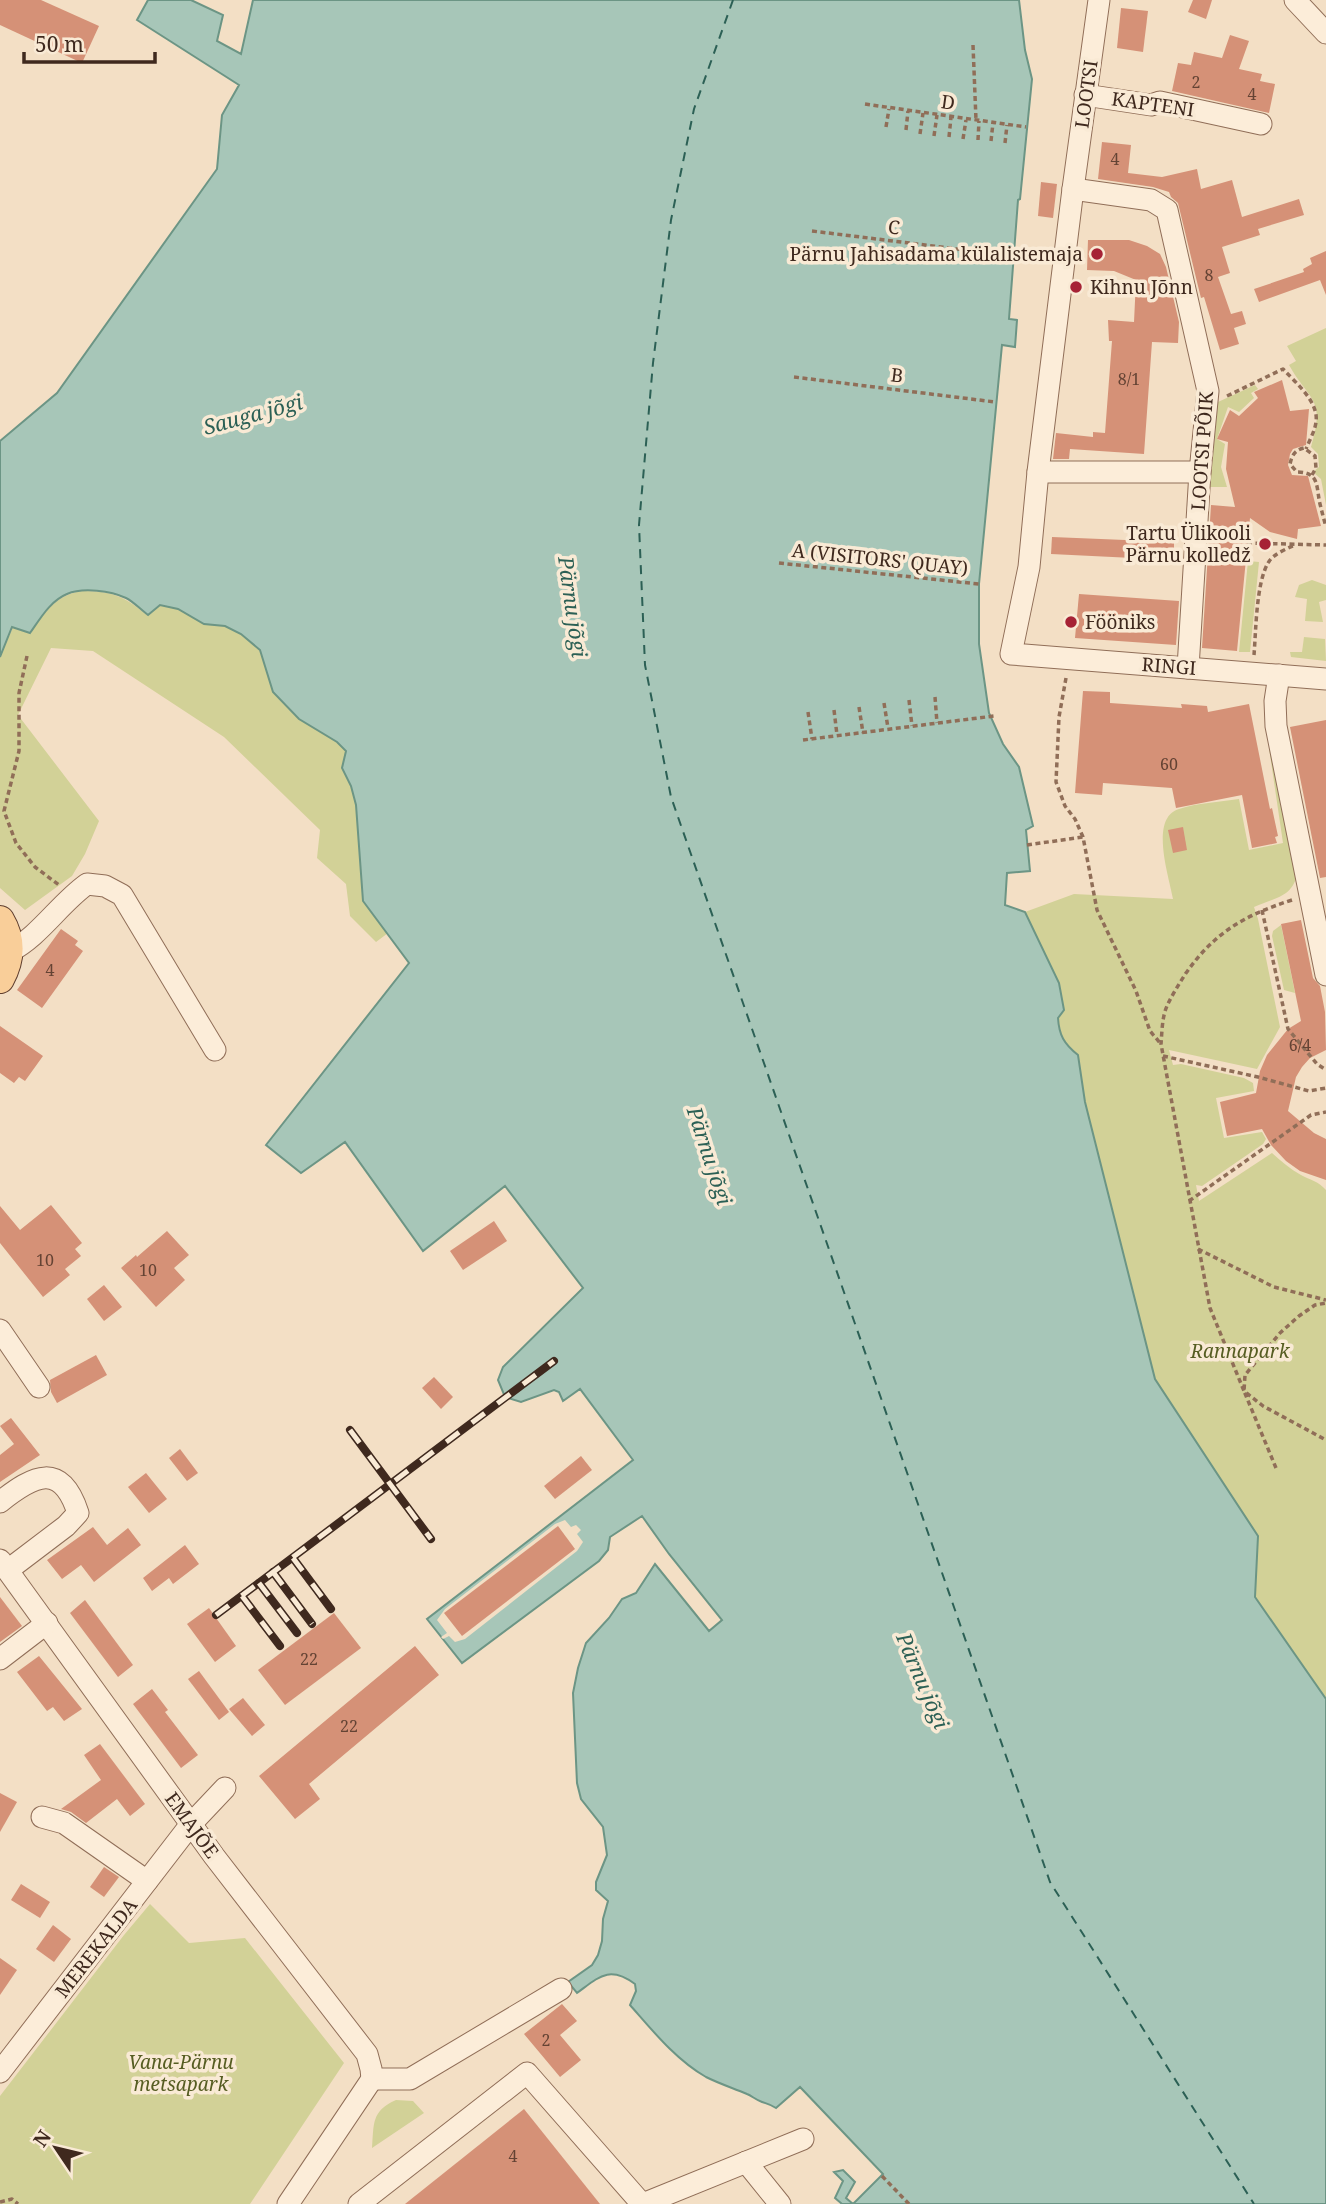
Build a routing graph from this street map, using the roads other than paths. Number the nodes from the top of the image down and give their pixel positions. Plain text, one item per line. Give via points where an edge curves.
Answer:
1 (1099, 0) edge
2 (1295, 0) edge
3 (1326, 33) edge
4 (1085, 95) junction
5 (1261, 124) dead end
6 (1073, 189) junction
7 (1038, 472) junction
8 (1200, 472) junction
9 (1011, 654) joint
10 (1188, 668) junction
11 (1279, 675) junction
12 (1326, 679) edge
13 (0, 920) edge
14 (9, 952) junction
15 (1326, 975) edge
16 (0, 979) edge
17 (215, 1049) dead end
18 (0, 1330) edge
19 (39, 1387) dead end
20 (0, 1502) edge
21 (4, 1565) edge
22 (47, 1623) junction
23 (0, 1659) edge
24 (225, 1788) dead end
25 (42, 1817) dead end
26 (191, 1824) junction
27 (147, 1881) junction
28 (561, 1989) dead end
29 (0, 2072) edge
30 (372, 2080) junction
31 (803, 2139) dead end
32 (746, 2162) junction
33 (288, 2204) edge
34 (359, 2204) edge
35 (643, 2204) edge
36 (780, 2204) edge

1 - 4 street, LOOTSI
2 - 3 street
4 - 5 street, KAPTENI via 1151,105 1160,102
4 - 6 street, LOOTSI
6 - 7 street, LOOTSI
6 - 8 street, LOOTSI PÕIK via 1152,200 1167,209 1208,391
7 - 8 street
7 - 9 street, LOOTSI via 1029,568
8 - 10 street, LOOTSI PÕIK
9 - 10 street, RINGI
10 - 11 street, RINGI
11 - 12 street, RINGI
11 - 15 street via 1276,726
13 - 14 main road
14 - 16 main road
14 - 17 street via 24,944 87,884 105,886 122,895
18 - 19 street
20 - 21 street, EMAJÕE via 26,1483 46,1476 73,1496 78,1513 66,1526
21 - 22 street, EMAJÕE
22 - 23 street
22 - 26 street, EMAJÕE
24 - 26 street, MEREKALDA
25 - 27 street via 64,1823
26 - 27 street, MEREKALDA
26 - 30 street, EMAJÕE via 367,2054
27 - 29 street, MEREKALDA
28 - 30 street via 410,2079
30 - 33 street
31 - 32 street
32 - 35 street
32 - 36 street
34 - 35 street via 527,2073

